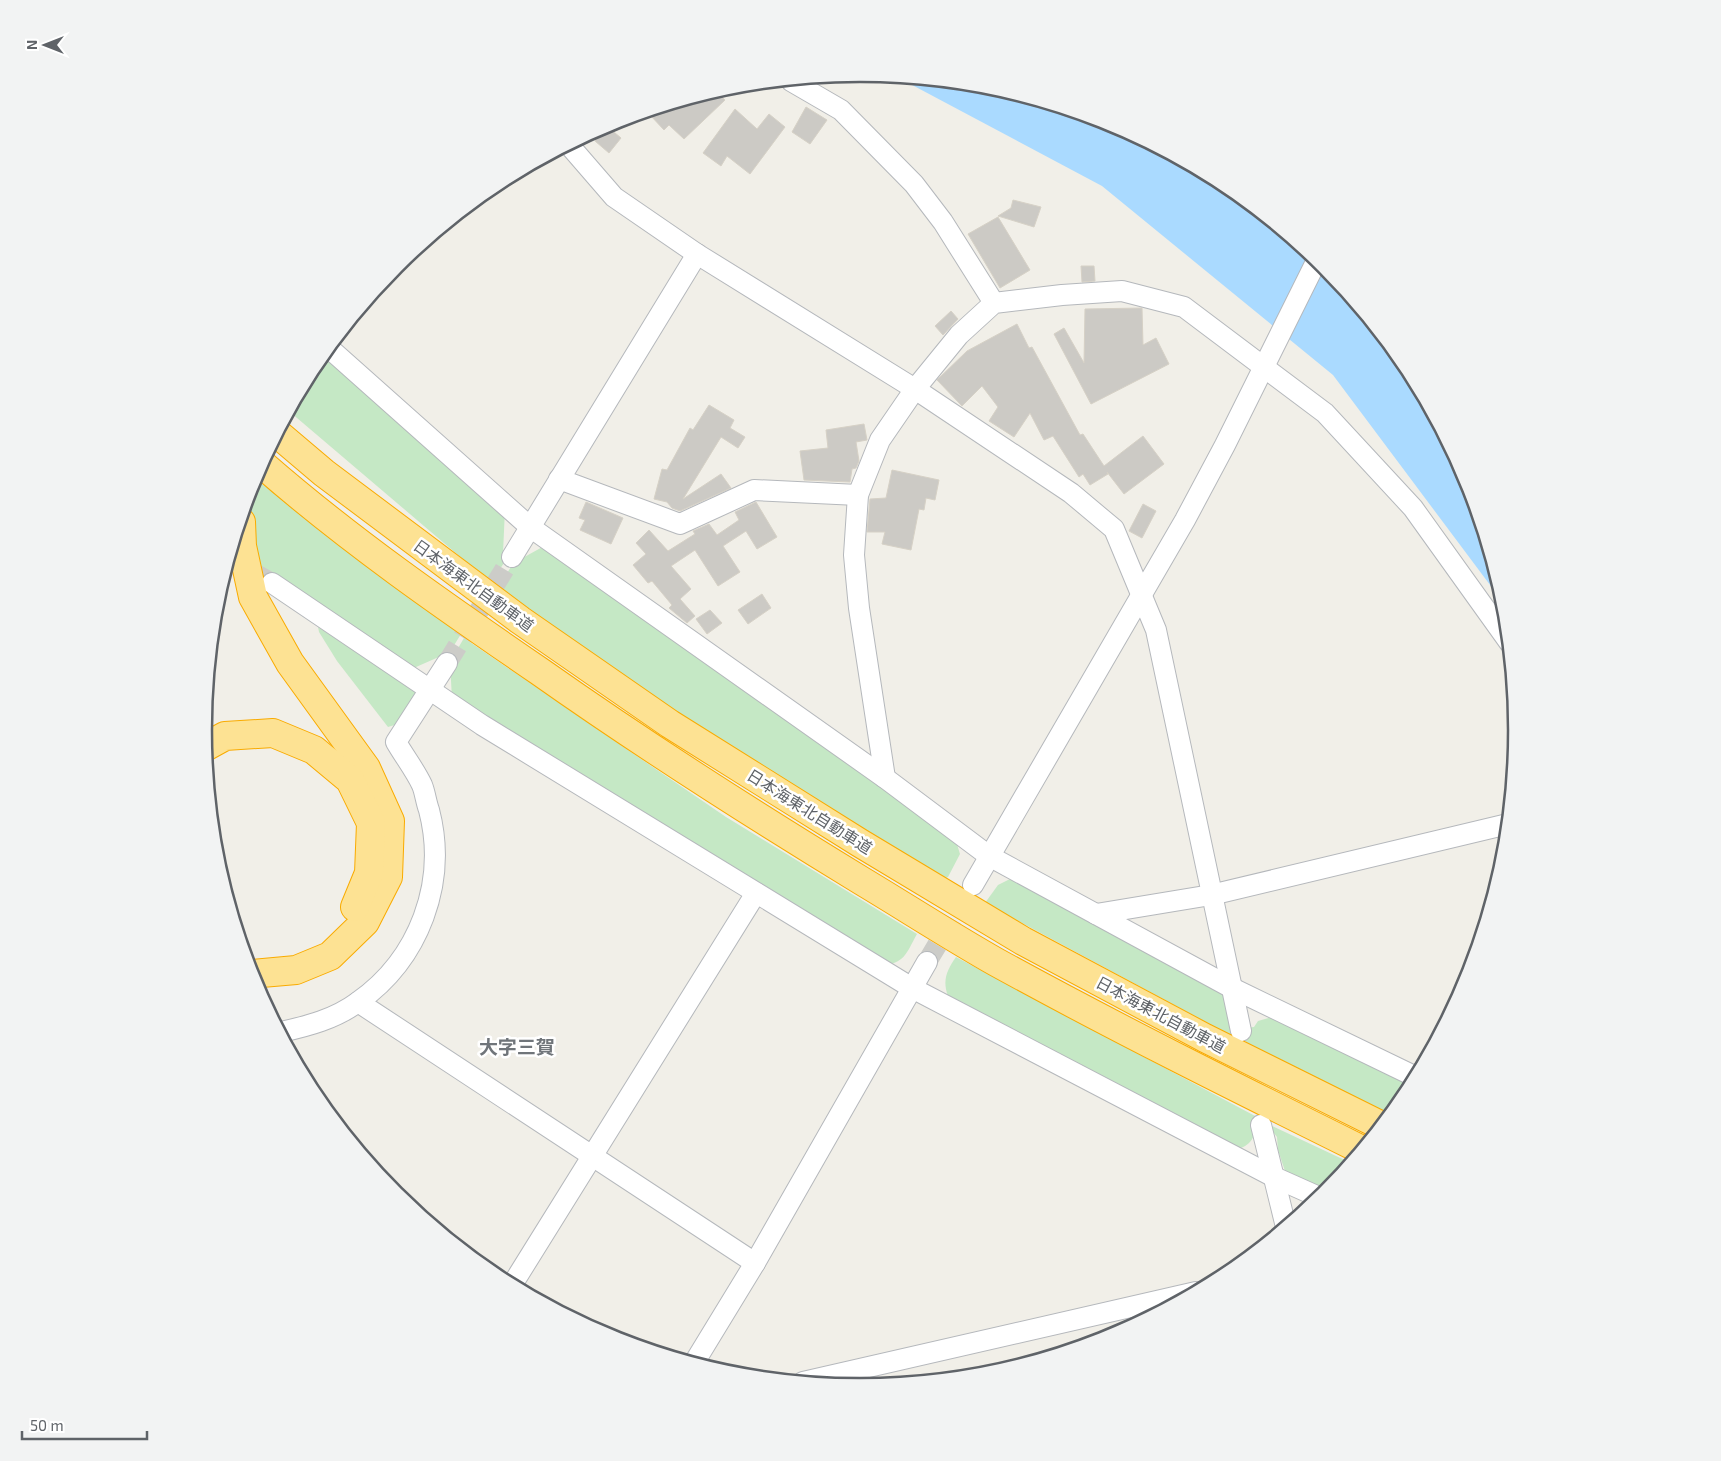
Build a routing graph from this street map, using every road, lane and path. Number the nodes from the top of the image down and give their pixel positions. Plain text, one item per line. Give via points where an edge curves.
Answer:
1 (799, 86) edge
2 (573, 150) edge
3 (697, 254) junction
4 (1314, 267) edge
5 (994, 303) junction
6 (334, 353) edge
7 (1267, 360) junction
8 (915, 389) junction
9 (282, 438) edge
10 (268, 469) edge
11 (559, 479) junction
12 (858, 495) junction
13 (530, 527) junction
14 (242, 540) edge
15 (512, 558) tunnel mouth
16 (272, 583) tunnel mouth
17 (1140, 595) junction
18 (1500, 630) edge
19 (447, 663) tunnel mouth
20 (430, 690) junction
21 (213, 743) edge
22 (885, 778) junction
23 (1501, 826) edge
24 (989, 856) junction
25 (972, 885) tunnel mouth
26 (756, 893) junction
27 (1211, 895) junction
28 (1096, 914) junction
29 (254, 957) edge
30 (927, 962) tunnel mouth
31 (260, 973) edge
32 (912, 988) junction
33 (1232, 988) junction
34 (358, 1002) junction
35 (286, 1031) edge
36 (1241, 1031) dead end
37 (1410, 1074) edge
38 (1376, 1123) edge
39 (1261, 1125) dead end
40 (1357, 1147) edge
41 (592, 1156) junction
42 (1274, 1176) junction
43 (1313, 1194) edge
44 (1285, 1221) edge
45 (756, 1264) junction
46 (516, 1279) edge
47 (1175, 1297) edge
48 (698, 1357) edge
49 (824, 1377) edge

1 - 5 street via 841,110 914,184 943,222
2 - 3 street via 614,197
3 - 8 street
3 - 11 street
4 - 7 street
5 - 7 street via 1122,291 1184,307
5 - 8 street via 959,335
6 - 13 street
7 - 17 street via 1225,445
7 - 18 street via 1325,413 1413,508
8 - 12 street via 880,440
8 - 17 street via 1072,493 1114,529
9 - 38 highway, 日本海東北自動車道 via 528,625 670,724 1023,941 1205,1038
10 - 40 highway, 日本海東北自動車道 via 395,570 642,743 831,862 993,960 1176,1058
11 - 12 street via 680,524 754,490
11 - 13 street
12 - 22 street via 854,555 859,608
13 - 15 street
13 - 22 street
14 - 31 highway via 253,597 290,663 366,768 390,821 388,877 365,922 330,956 296,970
16 - 20 street
17 - 24 street
17 - 27 street via 1156,630
19 - 20 street
20 - 26 street
20 - 34 street via 396,742 422,785 434,829 434,882 420,928 392,973
21 - 29 highway via 225,736 273,733 314,750 350,780 371,823 369,873 354,910 322,941 293,954
22 - 24 street
23 - 27 street
24 - 25 street
24 - 28 street
26 - 32 street
26 - 41 street
27 - 28 street
27 - 33 street
28 - 33 street
30 - 32 street
32 - 42 street
32 - 45 street
33 - 36 street
33 - 37 street
34 - 35 street via 317,1024
34 - 41 street
39 - 42 street
41 - 45 street
41 - 46 street
42 - 43 street
42 - 44 street
45 - 48 street
47 - 49 street

